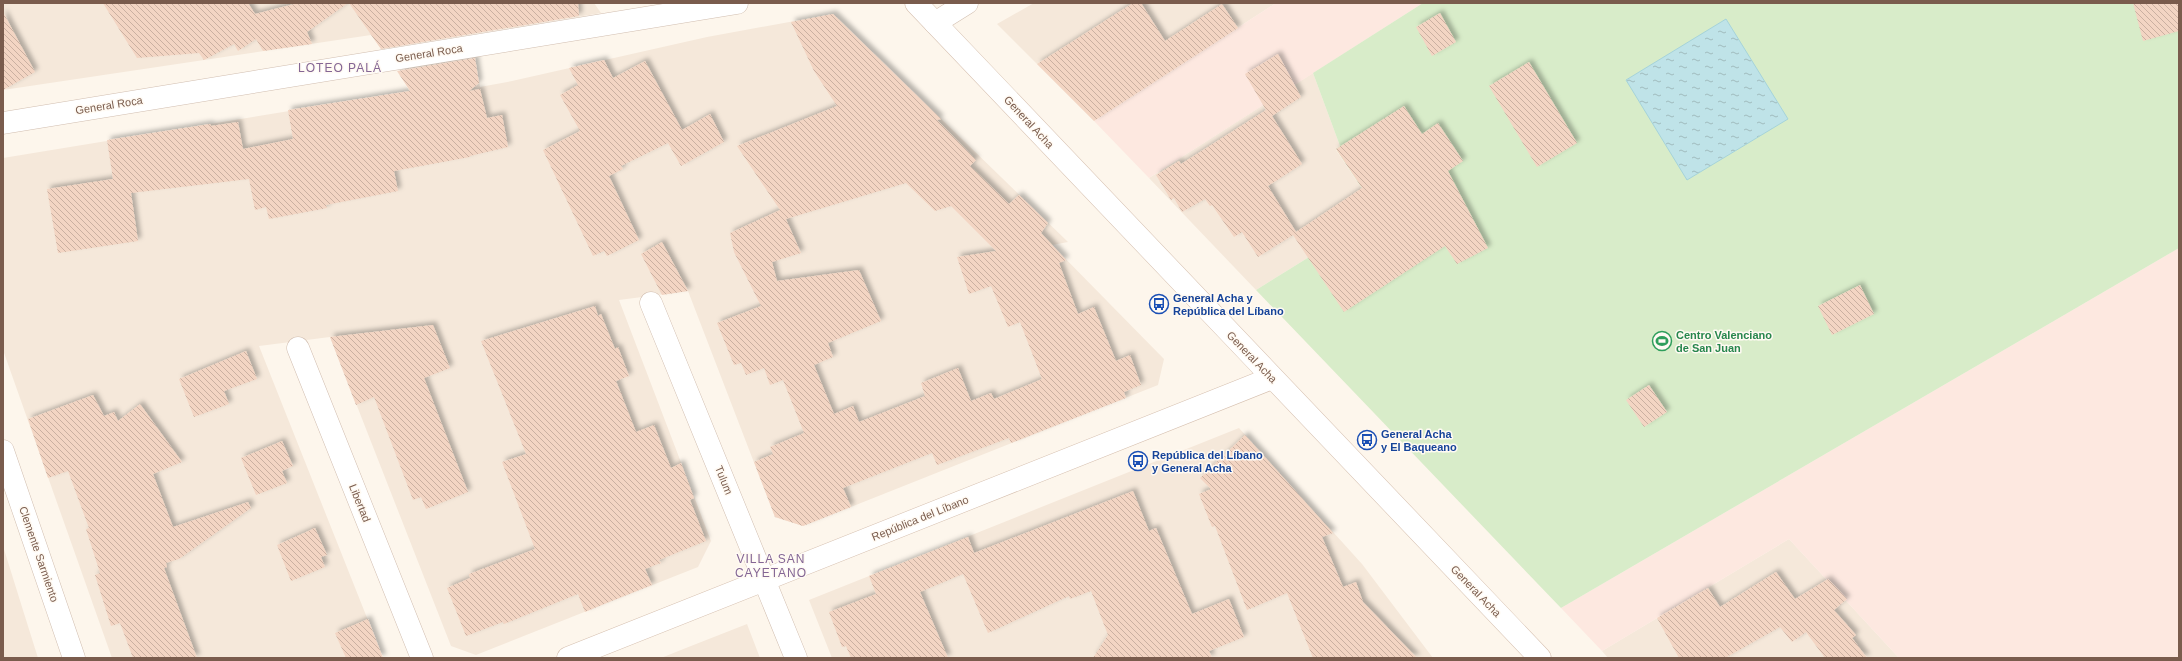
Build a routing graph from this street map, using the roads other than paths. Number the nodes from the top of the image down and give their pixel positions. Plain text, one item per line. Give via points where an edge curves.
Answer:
1 (737, 3) edge
2 (916, 3) edge
3 (967, 3) edge
4 (935, 23) junction
5 (3, 123) edge
6 (651, 303) dead end
7 (298, 348) dead end
8 (1272, 378) junction
9 (3, 451) edge
10 (8, 484) edge
11 (764, 580) junction
12 (74, 658) edge
13 (422, 658) edge
14 (568, 658) edge
15 (796, 658) edge
16 (1540, 658) edge

1 - 5 street, General Roca
2 - 4 street, General Acha
3 - 4 street
4 - 8 street, General Acha
6 - 11 street, Tulum
7 - 13 street, Libertad
8 - 11 street, República del Líbano
8 - 16 street, General Acha
9 - 10 street, Clemente Sarmiento
10 - 12 street, Clemente Sarmiento
11 - 14 street, República del Líbano
11 - 15 street, Tulum

